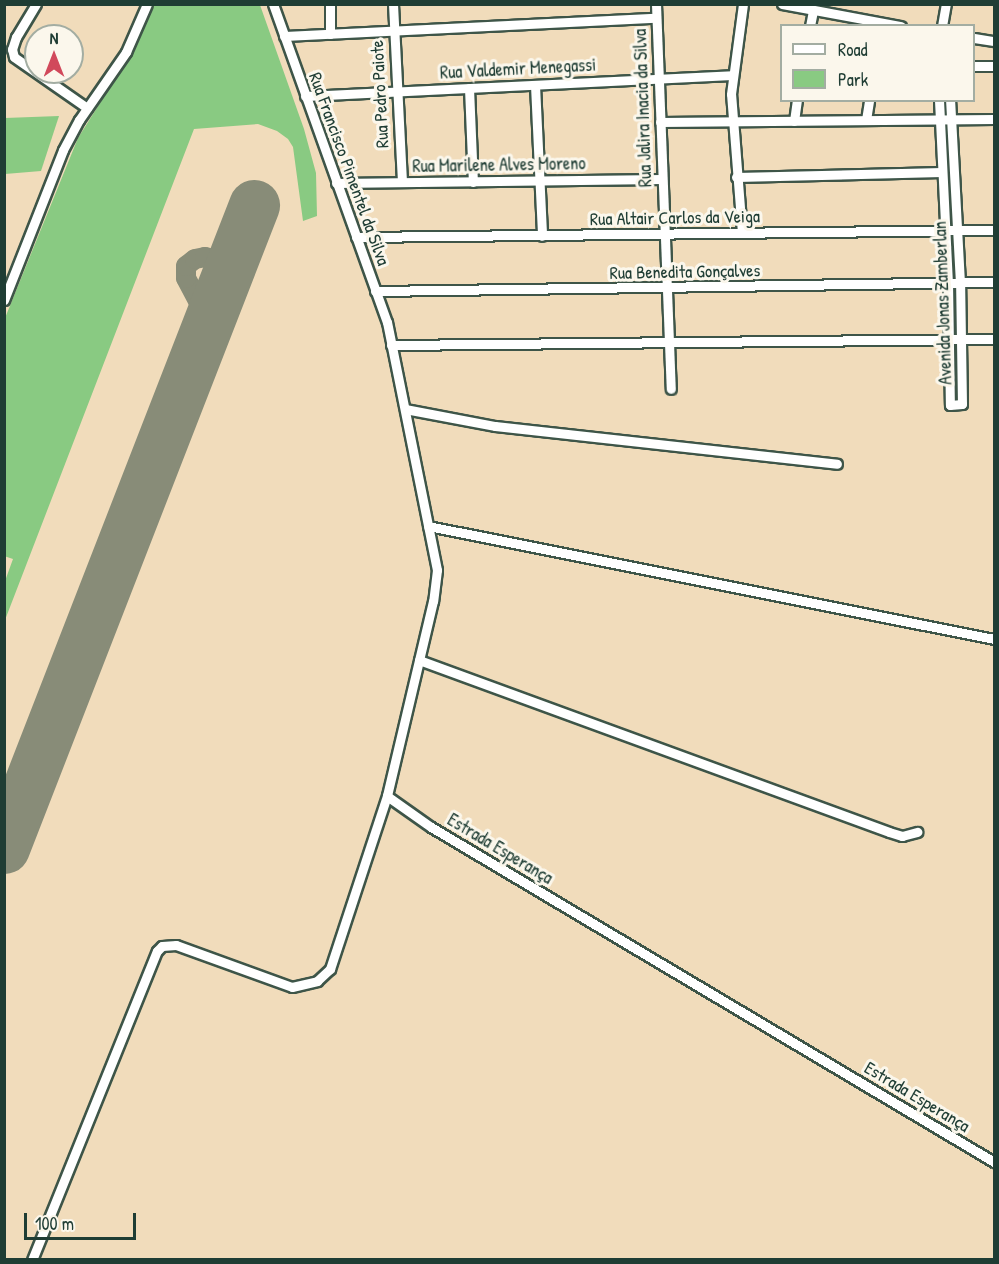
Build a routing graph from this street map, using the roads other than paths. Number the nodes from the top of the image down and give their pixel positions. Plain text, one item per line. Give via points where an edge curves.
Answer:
1 (36, 4) edge
2 (147, 4) edge
3 (273, 4) edge
4 (330, 4) edge
5 (393, 4) edge
6 (656, 4) edge
7 (743, 4) edge
8 (782, 4) edge
9 (946, 4) edge
10 (826, 8) edge
11 (813, 10) junction
12 (656, 18) junction
13 (810, 24) edge
14 (881, 24) edge
15 (942, 24) edge
16 (392, 32) junction
17 (330, 34) junction
18 (284, 36) junction
19 (975, 38) edge
20 (994, 41) edge
21 (975, 66) edge
22 (994, 66) edge
23 (732, 75) junction
24 (658, 78) junction
25 (535, 85) junction
26 (469, 88) junction
27 (396, 92) junction
28 (305, 96) junction
29 (797, 102) edge
30 (869, 102) edge
31 (939, 102) edge
32 (950, 102) edge
33 (87, 108) junction
34 (994, 119) edge
35 (866, 120) junction
36 (939, 120) junction
37 (951, 120) junction
38 (732, 121) junction
39 (794, 121) junction
40 (660, 122) junction
41 (942, 172) junction
42 (736, 177) junction
43 (662, 179) junction
44 (540, 181) junction
45 (402, 182) junction
46 (473, 182) junction
47 (336, 183) junction
48 (957, 230) junction
49 (994, 230) edge
50 (944, 231) junction
51 (742, 233) junction
52 (664, 234) junction
53 (542, 236) junction
54 (356, 237) junction
55 (994, 282) edge
56 (960, 283) junction
57 (948, 284) junction
58 (667, 288) junction
59 (375, 291) junction
60 (4, 300) edge
61 (961, 338) junction
62 (949, 339) junction
63 (994, 339) edge
64 (670, 341) junction
65 (391, 345) junction
66 (670, 389) dead end
67 (405, 409) junction
68 (837, 464) dead end
69 (428, 526) junction
70 (994, 639) edge
71 (419, 660) junction
72 (387, 796) junction
73 (917, 832) dead end
74 (994, 1162) edge
75 (32, 1260) edge

1 - 33 street via 16,37 14,57
2 - 33 street via 126,52
3 - 18 street, Rua Francisco Pimentel da Silva
4 - 17 street
5 - 16 street, Rua Pedro Paiote
6 - 12 street, Rua Jalira Inacia da Silva
7 - 23 street
8 - 11 street
9 - 15 street
10 - 11 street
10 - 14 street
11 - 13 street
12 - 16 street
12 - 24 street, Rua Jalira Inacia da Silva
16 - 17 street
16 - 27 street, Rua Pedro Paiote
17 - 18 street
18 - 28 street, Rua Francisco Pimentel da Silva
19 - 20 street
21 - 22 street
23 - 24 street, Rua Valdemir Menegassi
23 - 38 street
24 - 25 street, Rua Valdemir Menegassi
24 - 40 street, Rua Jalira Inacia da Silva
25 - 26 street, Rua Valdemir Menegassi
25 - 44 street
26 - 27 street, Rua Valdemir Menegassi
26 - 46 street
27 - 28 street, Rua Valdemir Menegassi
27 - 45 street, Rua Pedro Paiote
28 - 47 street, Rua Francisco Pimentel da Silva
29 - 39 street
30 - 35 street
31 - 36 street, Avenida Jonas Zamberlan
32 - 37 street, Avenida Jonas Zamberlan
33 - 60 street via 63,150
34 - 37 street
35 - 36 street
35 - 39 street
36 - 37 street
36 - 41 street, Avenida Jonas Zamberlan
37 - 48 street, Avenida Jonas Zamberlan
38 - 39 street
38 - 40 street
38 - 42 street
40 - 43 street, Rua Jalira Inacia da Silva
41 - 42 street
41 - 50 street, Avenida Jonas Zamberlan
42 - 51 street
43 - 44 street, Rua Marilene Alves Moreno
43 - 52 street, Rua Jalira Inacia da Silva
44 - 46 street, Rua Marilene Alves Moreno
44 - 53 street
45 - 46 street, Rua Marilene Alves Moreno
45 - 47 street, Rua Marilene Alves Moreno
47 - 54 street, Rua Francisco Pimentel da Silva
48 - 49 street, Rua Altair Carlos da Veiga
48 - 50 street, Rua Altair Carlos da Veiga
48 - 56 street, Avenida Jonas Zamberlan
50 - 51 street, Rua Altair Carlos da Veiga
50 - 57 street, Avenida Jonas Zamberlan
51 - 52 street, Rua Altair Carlos da Veiga
52 - 53 street, Rua Altair Carlos da Veiga
52 - 58 street, Rua Jalira Inacia da Silva
53 - 54 street, Rua Altair Carlos da Veiga
54 - 59 street, Rua Francisco Pimentel da Silva
55 - 56 street, Rua Benedita Gonçalves
56 - 57 street, Rua Benedita Gonçalves
56 - 61 street, Avenida Jonas Zamberlan
57 - 58 street, Rua Benedita Gonçalves
57 - 62 street, Avenida Jonas Zamberlan
58 - 59 street, Rua Benedita Gonçalves
58 - 64 street, Rua Jalira Inacia da Silva
59 - 65 street, Rua Francisco Pimentel da Silva
61 - 62 street
61 - 62 street, Avenida Jonas Zamberlan via 962,404 950,405
61 - 63 street
62 - 64 street
64 - 65 street
64 - 66 street, Rua Jalira Inacia da Silva
65 - 67 street
67 - 68 street via 495,426
67 - 69 street
69 - 70 street
69 - 71 street via 437,570
71 - 72 street
71 - 73 street via 889,832 902,836
72 - 74 street, Estrada Esperança via 432,827
72 - 75 street via 330,969 317,981 292,987 176,945 162,946 157,951

